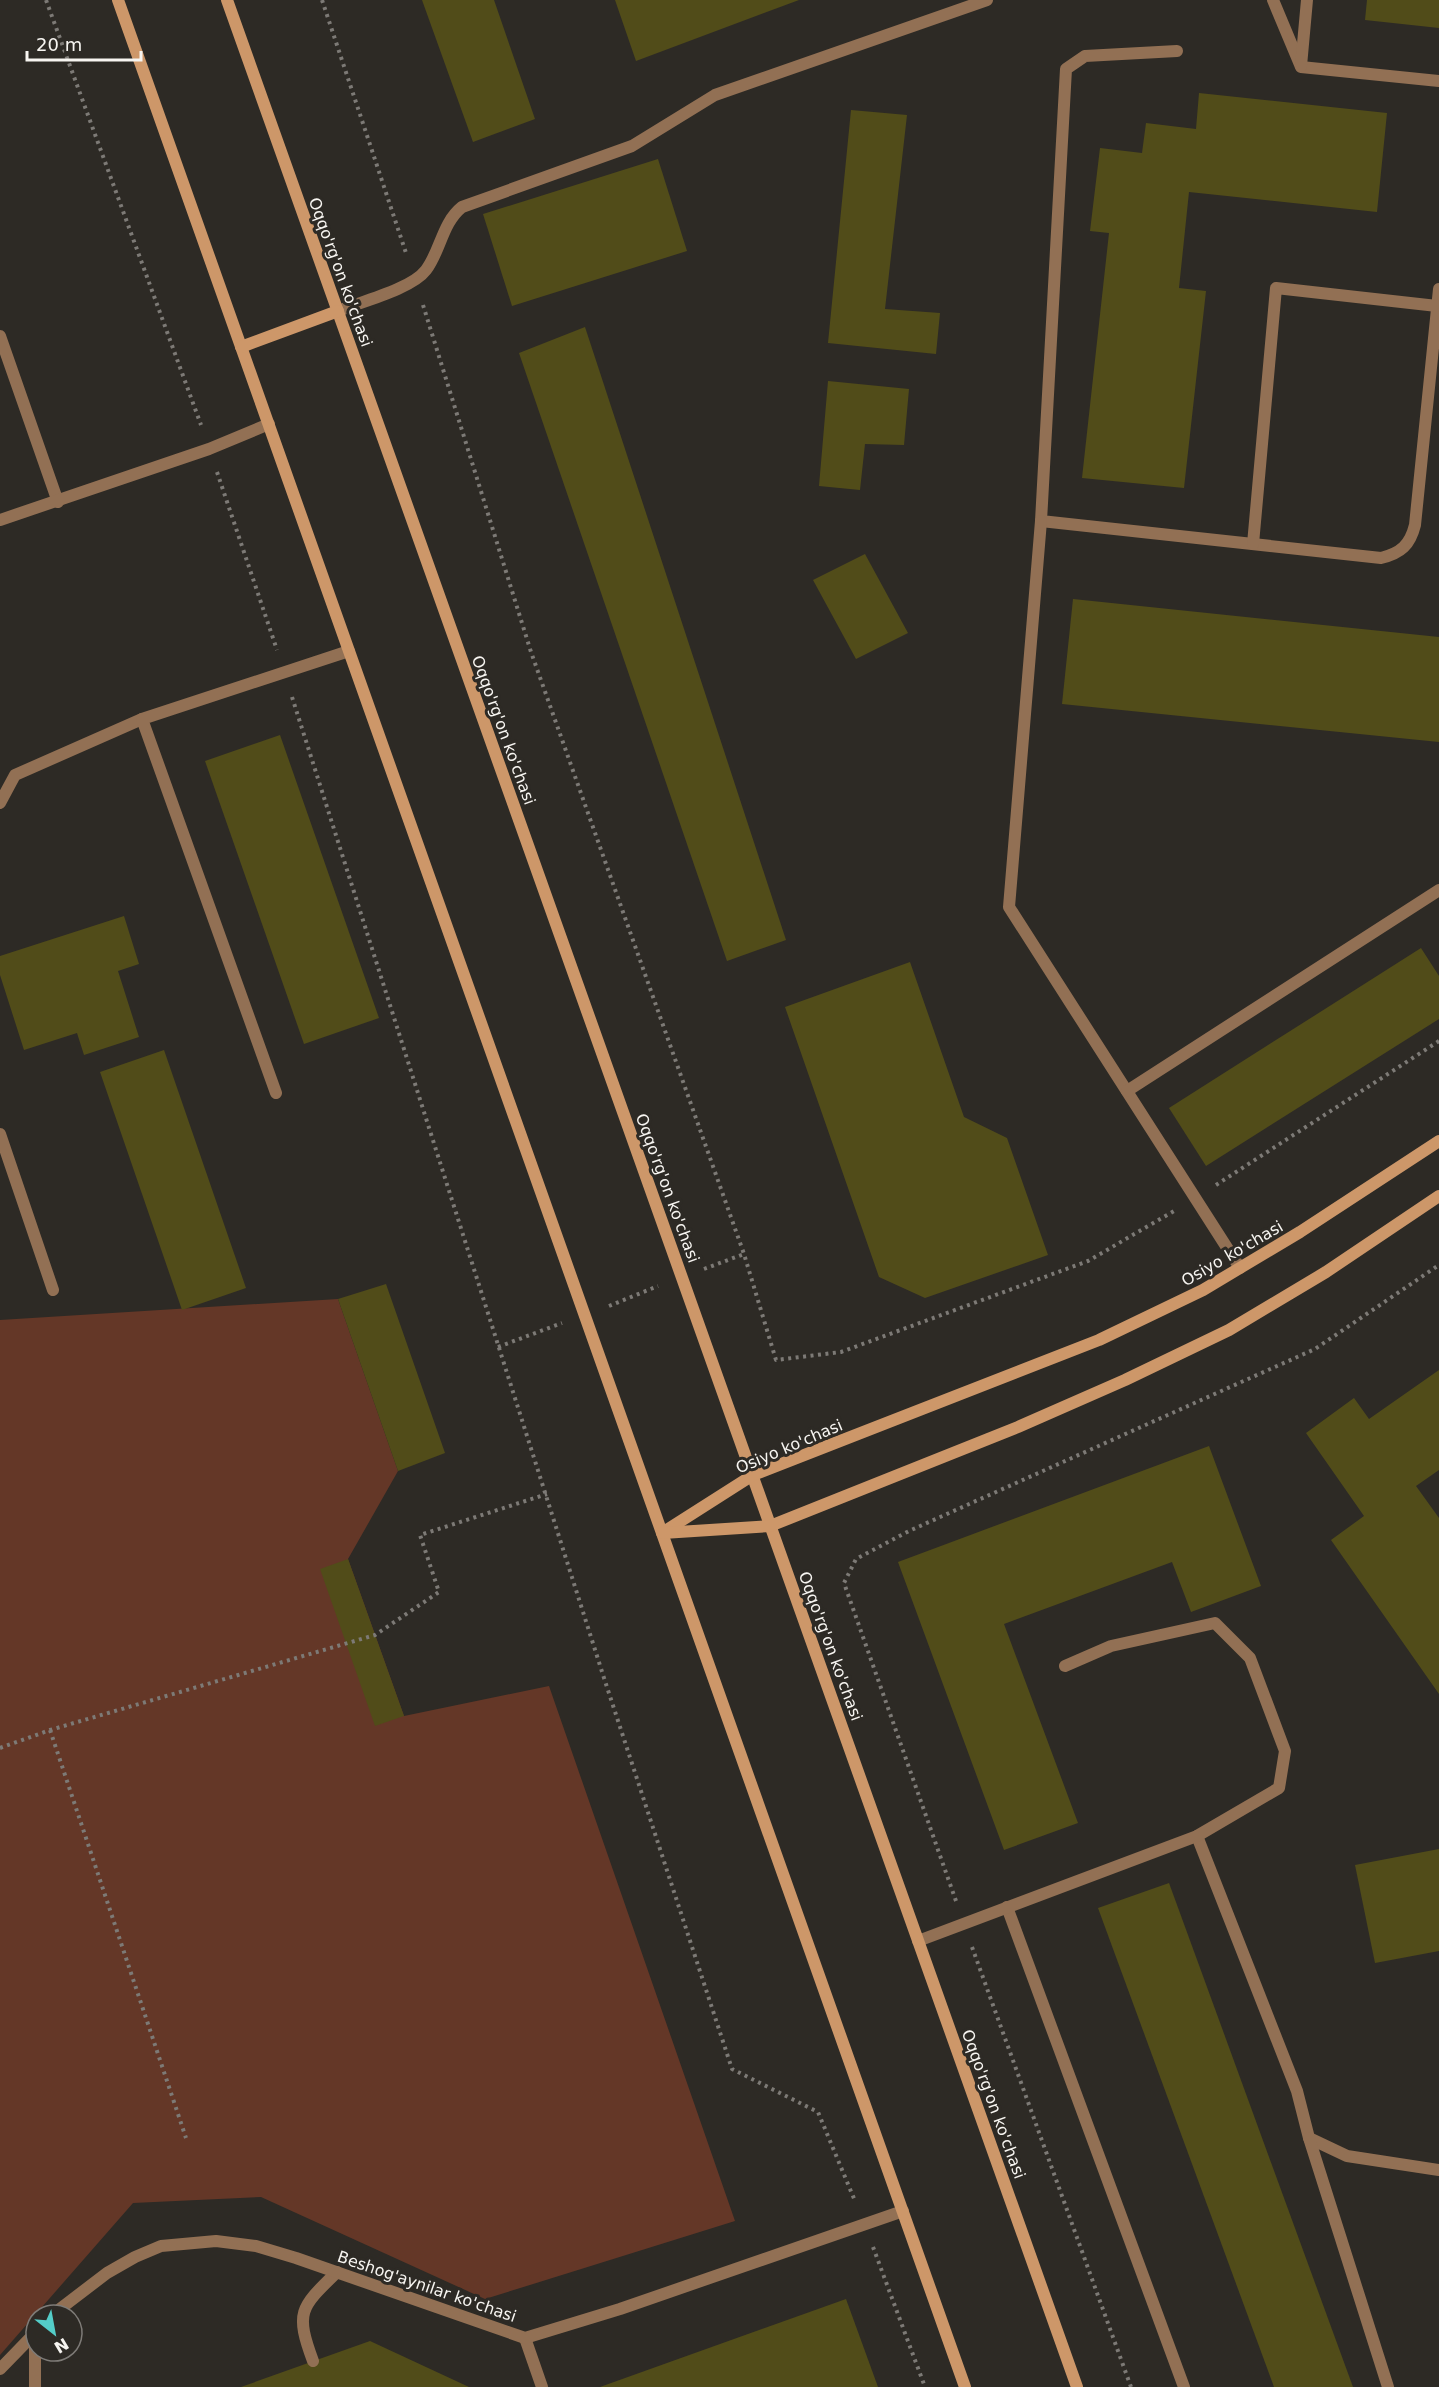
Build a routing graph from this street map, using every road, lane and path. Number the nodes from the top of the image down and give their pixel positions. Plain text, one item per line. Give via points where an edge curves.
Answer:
1 (118, 0) edge
2 (227, 0) edge
3 (322, 0) edge
4 (987, 0) edge
5 (1273, 0) edge
6 (1307, 0) edge
7 (1177, 51) dead end
8 (1301, 67) junction
9 (1439, 81) edge
10 (415, 280) junction
11 (1439, 288) edge
12 (1437, 306) junction
13 (338, 310) junction
14 (0, 336) edge
15 (241, 347) junction
16 (268, 424) junction
17 (58, 502) junction
18 (0, 520) edge
19 (1041, 521) junction
20 (1253, 544) junction
21 (349, 651) junction
22 (142, 719) junction
23 (0, 803) edge
24 (1439, 891) edge
25 (1439, 1041) edge
26 (1127, 1091) junction
27 (276, 1093) dead end
28 (0, 1134) edge
29 (1439, 1141) edge
30 (1439, 1196) edge
31 (1195, 1199) junction
32 (744, 1254) junction
33 (1439, 1265) edge
34 (1240, 1268) junction
35 (682, 1277) junction
36 (52, 1290) dead end
37 (585, 1315) junction
38 (753, 1475) junction
39 (547, 1494) junction
40 (770, 1526) junction
41 (662, 1533) junction
42 (1065, 1666) dead end
43 (50, 1730) junction
44 (0, 1748) edge
45 (1197, 1836) junction
46 (1007, 1907) junction
47 (964, 1923) junction
48 (918, 1941) junction
49 (186, 2138) dead end
50 (1309, 2138) junction
51 (1439, 2170) edge
52 (903, 2211) junction
53 (866, 2225) junction
54 (337, 2272) junction
55 (67, 2303) edge
56 (525, 2338) junction
57 (24, 2344) edge
58 (313, 2361) dead end
59 (35, 2363) edge
60 (0, 2369) edge
61 (35, 2387) edge
62 (542, 2387) edge
63 (926, 2387) edge
64 (965, 2387) edge
65 (1077, 2387) edge
66 (1131, 2387) edge
67 (1184, 2387) edge
68 (1388, 2387) edge

1 - 15 main road
2 - 13 main road, Oqqo'rg'on ko'chasi
3 - 10 path
4 - 10 street via 715,95 632,146 462,207 451,216 426,270
5 - 8 street
6 - 8 street
7 - 19 street via 1086,56 1066,69
8 - 9 street
10 - 13 street
10 - 32 path via 531,652
11 - 12 street
12 - 20 street via 1411,539 1404,548 1381,558
12 - 20 street via 1276,288
13 - 15 main road
13 - 35 main road, Oqqo'rg'on ko'chasi
14 - 17 street
15 - 16 main road
16 - 17 street
16 - 21 main road
17 - 18 street
19 - 20 street
19 - 26 street via 1009,907
21 - 22 street
21 - 37 main road
22 - 23 street via 15,775
22 - 27 street
24 - 26 street
25 - 31 path
26 - 31 street
28 - 36 street
29 - 34 main road, Osiyo ko'chasi
30 - 40 main road via 1326,1272 1218,1335 1018,1427
31 - 32 path via 1088,1261 842,1352 776,1360
31 - 34 street
32 - 35 path
33 - 47 path via 1316,1349 856,1559 844,1583
34 - 38 main road, Osiyo ko'chasi via 1099,1340
35 - 37 path
35 - 38 main road, Oqqo'rg'on ko'chasi
37 - 39 path via 498,1347
37 - 41 main road
38 - 40 main road, Oqqo'rg'on ko'chasi
38 - 41 main road, Osiyo ko'chasi
39 - 43 path via 420,1535 439,1592 375,1635
39 - 53 path via 732,2068 819,2112
40 - 41 main road
40 - 48 main road, Oqqo'rg'on ko'chasi
41 - 52 main road
42 - 45 street via 1111,1646 1215,1623 1250,1658 1285,1751 1279,1788
43 - 44 path
43 - 49 path
45 - 46 street
45 - 50 street via 1297,2091
46 - 47 street
46 - 67 street
47 - 48 street
47 - 66 path
48 - 65 main road, Oqqo'rg'on ko'chasi
50 - 51 street via 1347,2156
50 - 68 street
52 - 53 street, Beshog'aynilar ko'chasi
52 - 64 main road
53 - 56 street, Beshog'aynilar ko'chasi
53 - 63 path
54 - 55 street, Beshog'aynilar ko'chasi via 256,2246 188,2242 161,2246 135,2257 106,2272
54 - 56 street, Beshog'aynilar ko'chasi
54 - 58 street via 307,2301 301,2328
56 - 62 street
57 - 60 street
59 - 61 street

